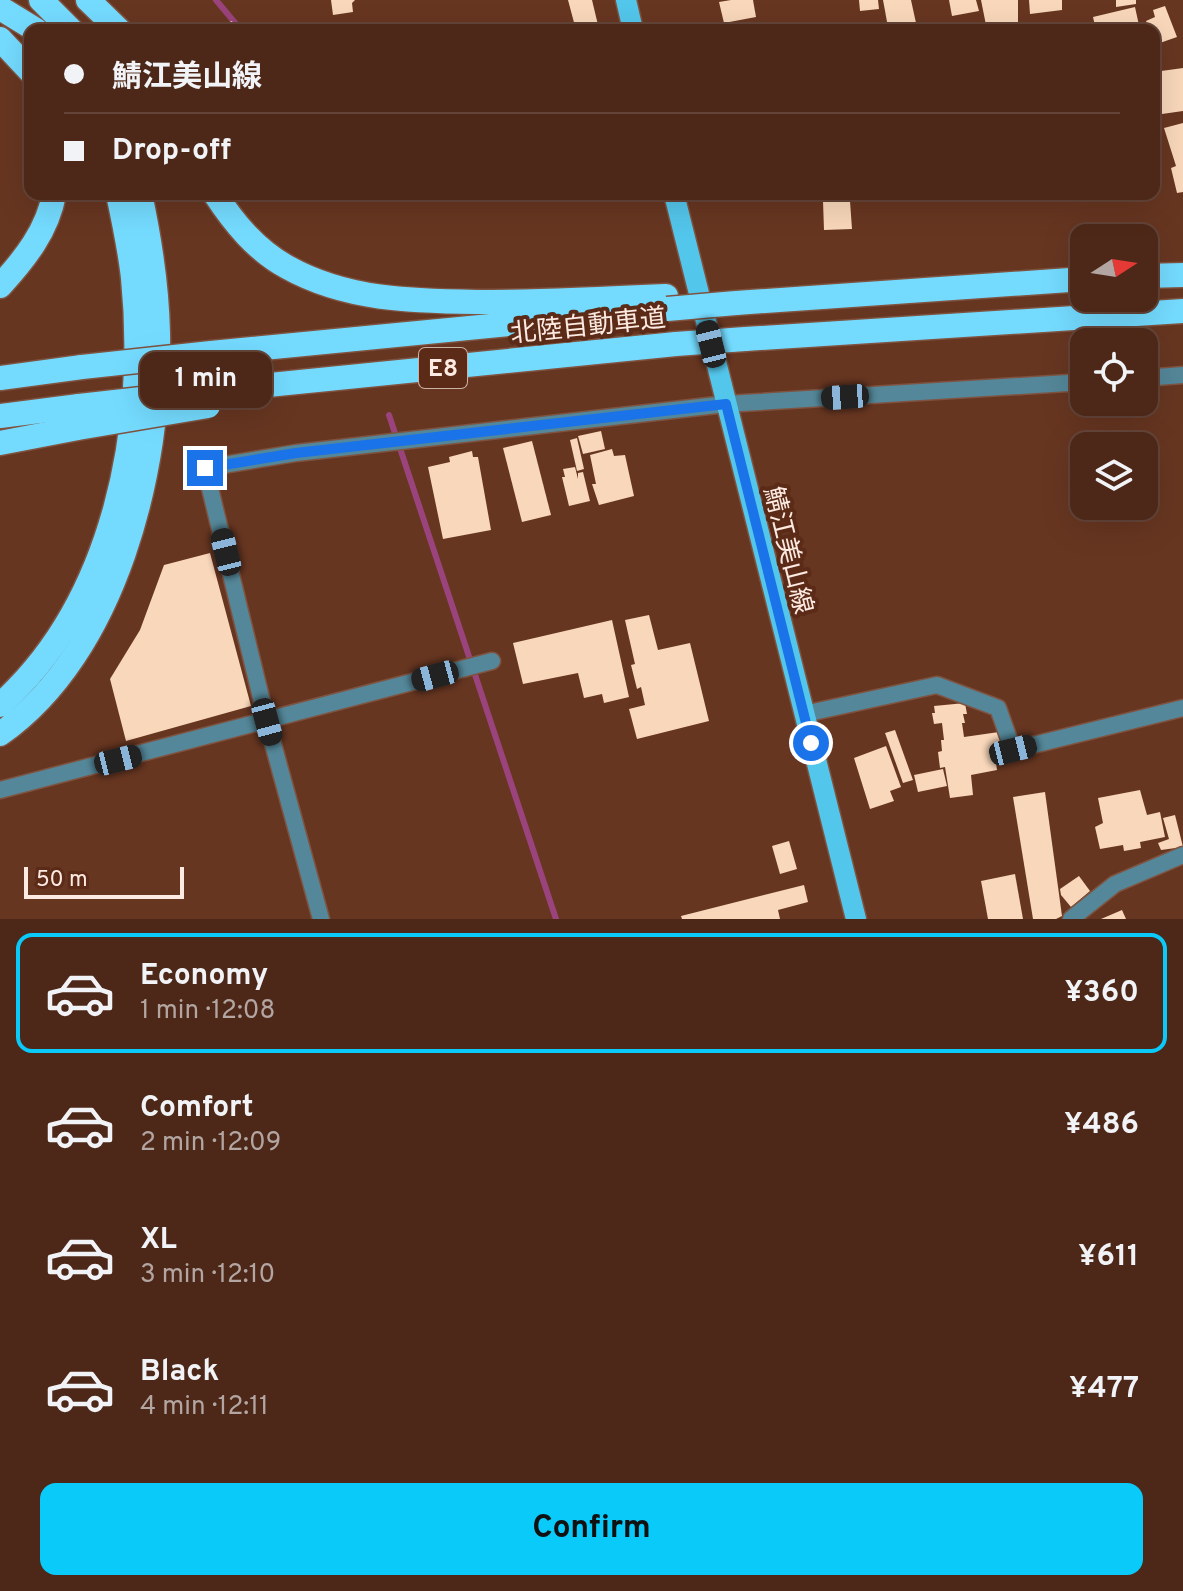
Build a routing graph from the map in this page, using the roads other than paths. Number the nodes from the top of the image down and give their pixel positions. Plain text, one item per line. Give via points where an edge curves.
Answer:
1 (41, 0) edge
2 (88, 0) edge
3 (626, 0) edge
4 (0, 8) edge
5 (26, 24) edge
6 (65, 24) edge
7 (113, 24) edge
8 (632, 24) edge
9 (0, 39) edge
10 (24, 65) edge
11 (52, 200) edge
12 (119, 200) edge
13 (141, 200) edge
14 (219, 200) edge
15 (675, 200) edge
16 (1183, 275) edge
17 (1158, 276) edge
18 (1070, 280) edge
19 (0, 286) edge
20 (667, 302) junction
21 (1183, 311) edge
22 (1183, 375) edge
23 (1158, 377) edge
24 (0, 378) edge
25 (1070, 383) edge
26 (726, 404) junction
27 (0, 416) edge
28 (78, 417) junction
29 (0, 443) edge
30 (492, 661) dead end
31 (0, 705) edge
32 (1183, 708) edge
33 (804, 714) junction
34 (267, 722) junction
35 (0, 734) edge
36 (0, 790) edge
37 (1183, 855) edge
38 (321, 919) edge
39 (856, 919) edge
40 (1071, 919) edge

1 - 6 highway
2 - 7 highway
3 - 8 main road
4 - 5 highway
9 - 10 highway
11 - 19 highway via 40,234
12 - 31 highway via 136,328 123,472 92,573 71,619 46,657
13 - 35 highway via 155,280 158,370 130,536 97,618 65,671
14 - 20 highway via 240,229 284,266 353,293 453,301
15 - 26 main road, 鯖江美山線
16 - 17 highway
18 - 20 highway via 944,281
20 - 24 highway, 北陸自動車道 / E8, bridge
21 - 28 highway, 北陸自動車道 / E8, bridge via 676,344 396,372
22 - 23 street
25 - 26 street
26 - 33 main road, 鯖江美山線
26 - 34 street via 205,468
27 - 28 highway, 北陸自動車道 / E8
28 - 29 highway
30 - 34 street
32 - 33 street via 1013,750 998,708 937,685
33 - 39 main road, 鯖江美山線
34 - 36 street
34 - 38 street
37 - 40 street via 1115,884

